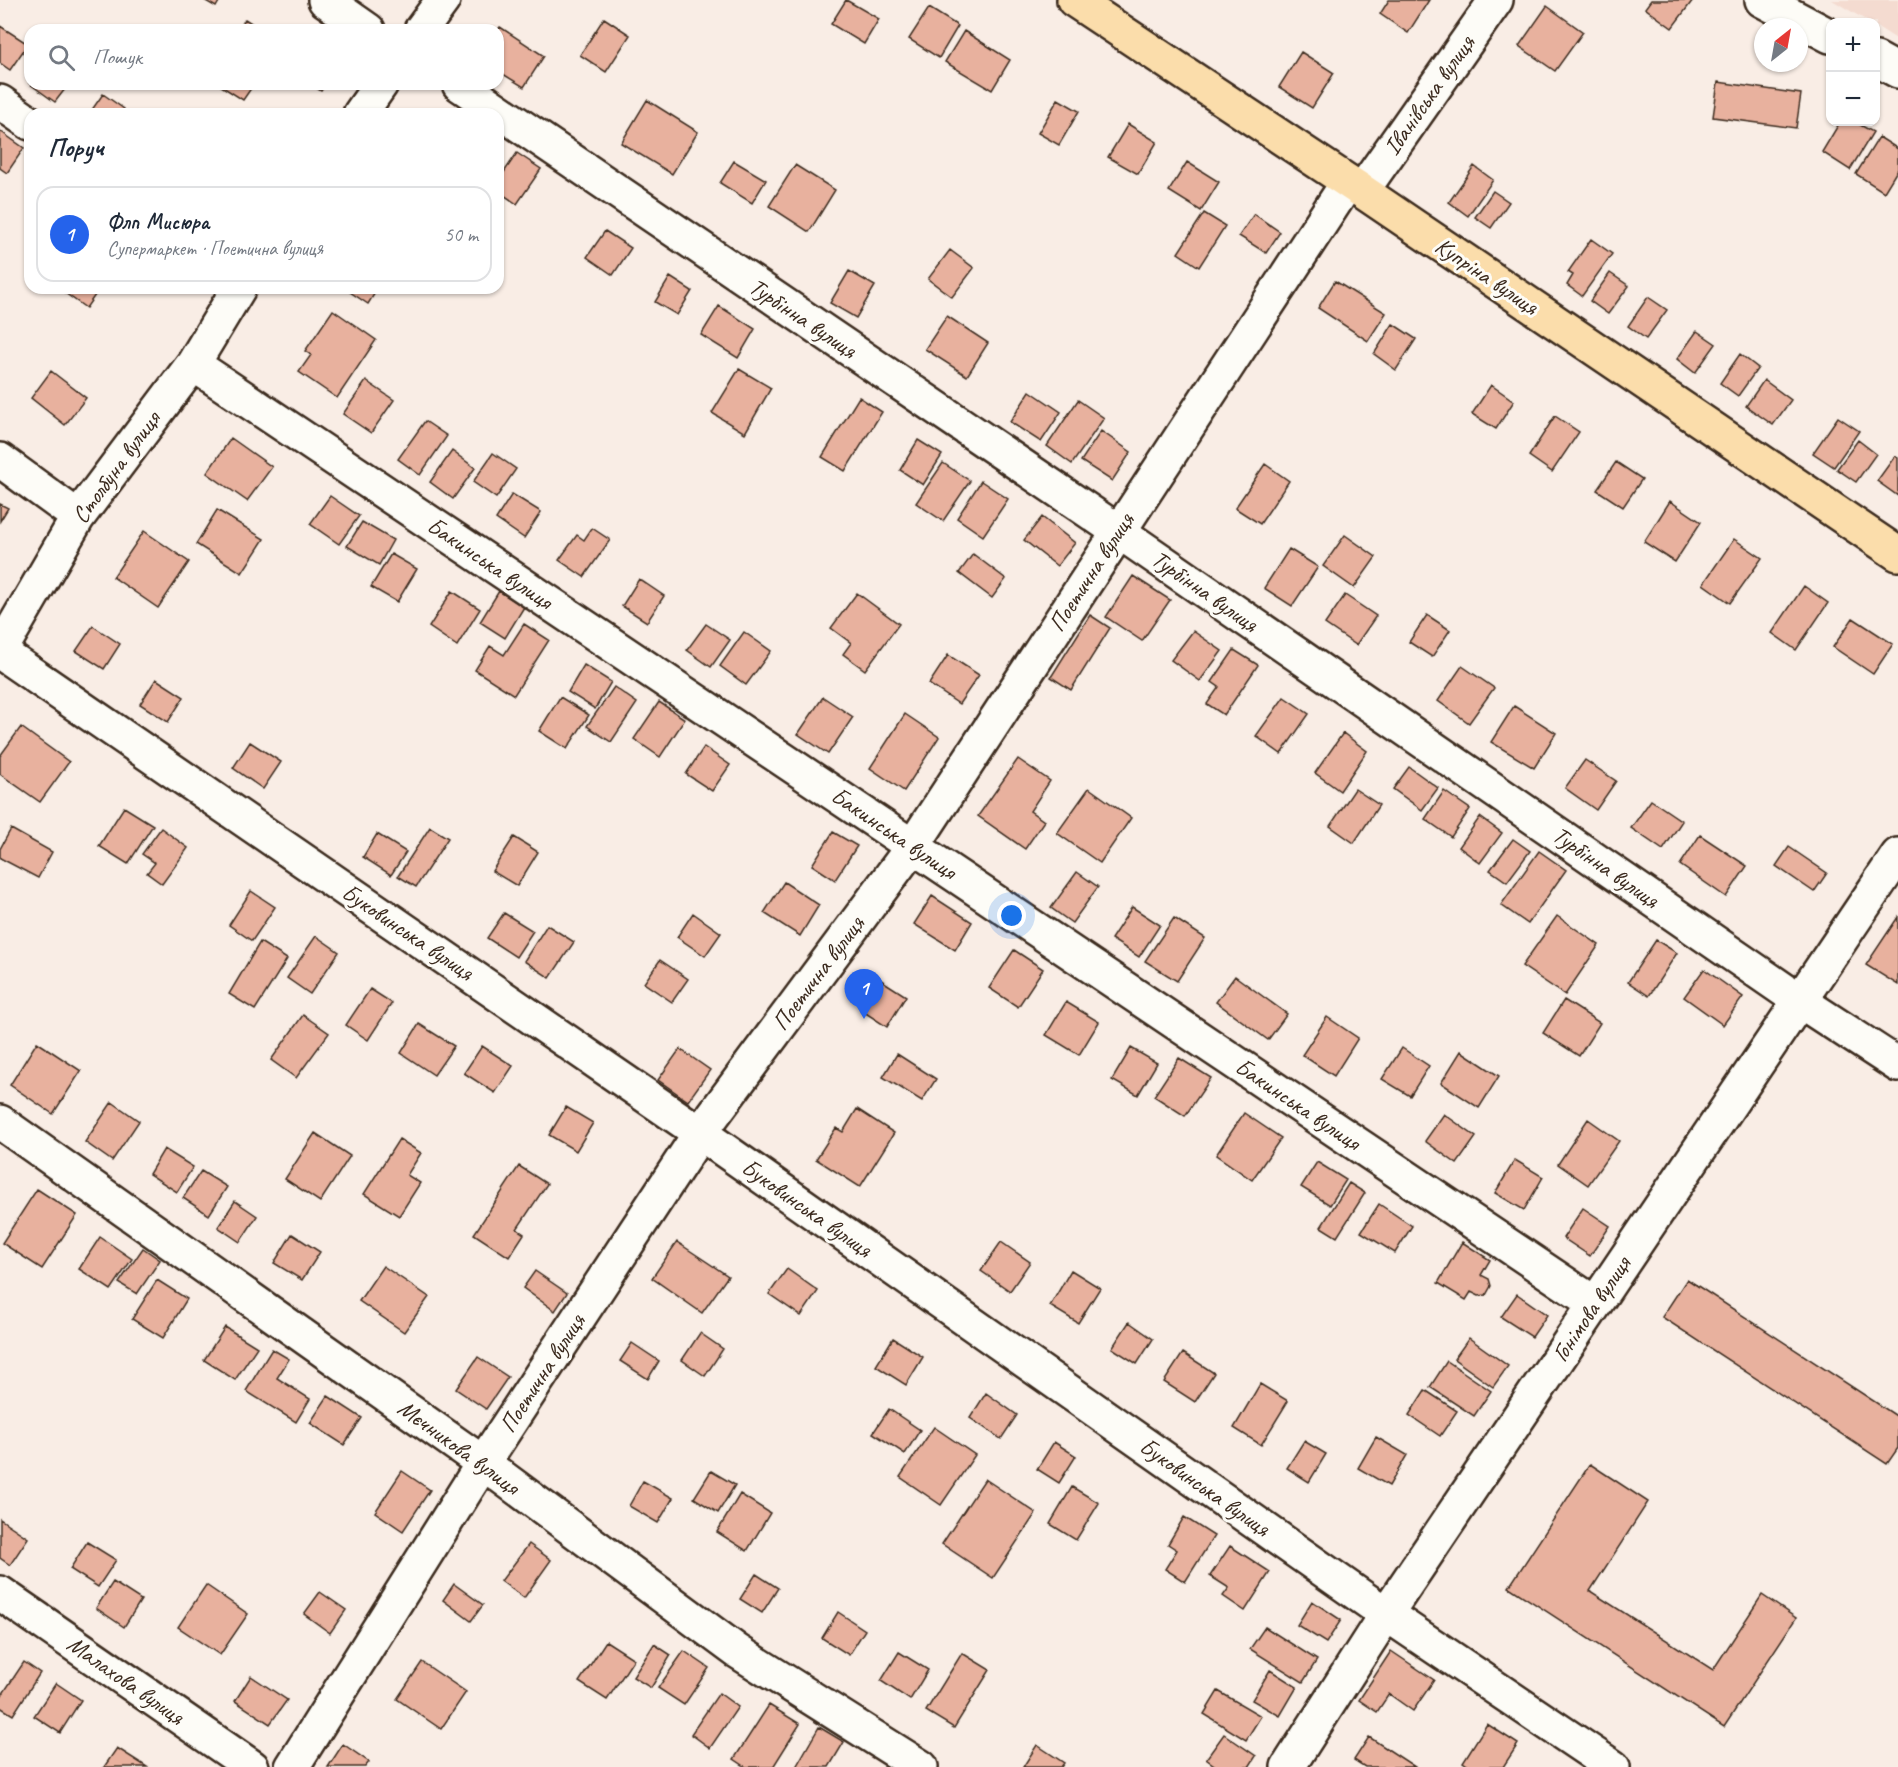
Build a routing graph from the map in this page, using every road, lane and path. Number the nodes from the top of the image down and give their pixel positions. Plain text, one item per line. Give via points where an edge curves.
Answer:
1 (326, 0) edge
2 (443, 0) edge
3 (1074, 0) edge
4 (1496, 0) edge
5 (1762, 0) edge
6 (360, 24) edge
7 (425, 24) edge
8 (1826, 34) edge
9 (1880, 62) edge
10 (1898, 71) edge
11 (377, 90) edge
12 (468, 90) edge
13 (0, 102) edge
14 (364, 108) edge
15 (494, 108) edge
16 (504, 115) edge
17 (24, 119) edge
18 (1355, 187) junction
19 (235, 294) edge
20 (193, 364) junction
21 (0, 460) edge
22 (78, 517) junction
23 (1118, 531) junction
24 (1898, 554) edge
25 (0, 652) edge
26 (913, 846) junction
27 (1898, 855) edge
28 (1800, 1001) junction
29 (1898, 1065) edge
30 (0, 1122) edge
31 (700, 1133) junction
32 (1594, 1304) junction
33 (483, 1463) junction
34 (0, 1593) edge
35 (1386, 1614) junction
36 (252, 1767) edge
37 (292, 1767) edge
38 (921, 1767) edge
39 (1288, 1767) edge
40 (1613, 1767) edge

1 - 6 street
2 - 7 street
3 - 18 main road, Купріна вулиця
4 - 18 street, Іванівська вулиця
5 - 8 street
9 - 10 street
11 - 14 street
12 - 15 street, Турбінна вулиця
13 - 17 street
16 - 23 street, Турбінна вулиця
18 - 23 street, Поетична вулиця
18 - 24 main road, Купріна вулиця
19 - 20 street, Столбуна вулиця
20 - 22 street, Столбуна вулиця
20 - 26 street, Бакинська вулиця
21 - 22 street
22 - 25 street, Столбуна вулиця
23 - 26 street, Поетична вулиця
23 - 28 street, Турбінна вулиця
25 - 31 street, Буковинська вулиця
26 - 31 street, Поетична вулиця
26 - 32 street, Бакинська вулиця
27 - 28 street, Гонімова вулиця
28 - 29 street, Турбінна вулиця
28 - 32 street, Гонімова вулиця
30 - 33 street, Мєчникова вулиця
31 - 33 street, Поетична вулиця
31 - 35 street, Буковинська вулиця
32 - 35 street, Гонімова вулиця
33 - 37 street, Поетична вулиця
33 - 38 street, Мєчникова вулиця via 737,1651
34 - 36 street, Малахова вулиця
35 - 39 street, Гонімова вулиця
35 - 40 street, Буковинська вулиця

